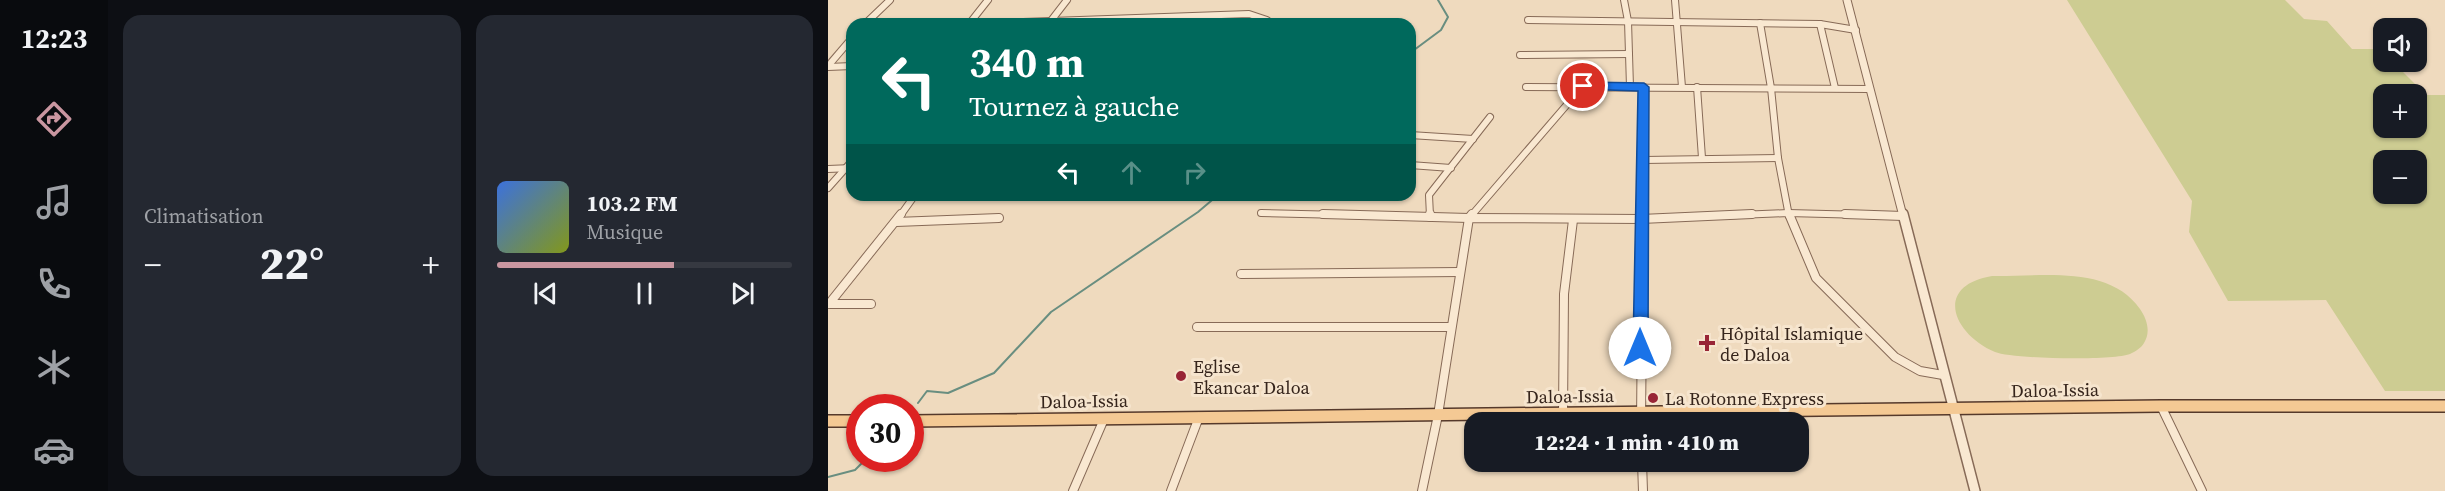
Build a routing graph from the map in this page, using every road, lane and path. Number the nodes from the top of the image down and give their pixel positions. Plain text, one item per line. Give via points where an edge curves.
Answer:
1 (890, 0) edge
2 (988, 0) edge
3 (1067, 0) edge
4 (1624, 0) edge
5 (1675, 0) edge
6 (1847, 0) edge
7 (871, 18) edge
8 (974, 18) edge
9 (1053, 18) edge
10 (1160, 18) edge
11 (1261, 18) edge
12 (1528, 20) dead end
13 (1628, 21) junction
14 (1677, 22) junction
15 (1761, 23) junction
16 (1820, 24) junction
17 (1856, 30) junction
18 (846, 45) edge
19 (1629, 54) junction
20 (1520, 55) dead end
21 (828, 66) edge
22 (846, 66) edge
23 (1583, 86) junction
24 (1526, 87) dead end
25 (1630, 87) junction
26 (1644, 87) junction
27 (1682, 87) junction
28 (1697, 87) junction
29 (1771, 88) junction
30 (1835, 88) junction
31 (1870, 89) junction
32 (1490, 117) dead end
33 (1416, 135) edge
34 (1473, 139) junction
35 (1702, 158) junction
36 (1778, 158) junction
37 (1644, 160) junction
38 (1416, 165) edge
39 (846, 167) edge
40 (1451, 168) junction
41 (828, 169) edge
42 (844, 169) junction
43 (828, 188) edge
44 (911, 201) edge
45 (1261, 213) dead end
46 (1788, 213) junction
47 (1903, 216) junction
48 (1430, 217) junction
49 (999, 218) dead end
50 (1468, 218) junction
51 (1641, 219) junction
52 (1573, 220) junction
53 (896, 222) junction
54 (1460, 272) junction
55 (1241, 274) dead end
56 (828, 304) edge
57 (872, 304) dead end
58 (1197, 327) dead end
59 (1451, 327) junction
60 (1943, 375) junction
61 (2161, 406) junction
62 (2445, 406) edge
63 (1956, 409) junction
64 (1563, 412) edge
65 (1640, 412) edge
66 (1809, 413) edge
67 (1438, 415) junction
68 (1464, 415) edge
69 (1199, 417) junction
70 (1104, 419) junction
71 (924, 420) edge
72 (828, 421) edge
73 (846, 421) edge
74 (1642, 472) edge
75 (1073, 491) edge
76 (1171, 491) edge
77 (1422, 491) edge
78 (1643, 491) edge
79 (1975, 491) edge
80 (2202, 491) edge

1 - 7 street
2 - 8 street
3 - 9 street
4 - 13 street
5 - 14 street
6 - 17 street
10 - 11 street via 1249,14
12 - 13 street
13 - 14 street
13 - 19 street
14 - 15 street
14 - 27 street
15 - 16 street
15 - 29 street
16 - 17 street
16 - 30 street
17 - 31 street
18 - 21 street
19 - 20 street
19 - 25 street
21 - 22 street
23 - 24 street
23 - 25 street
23 - 50 street
25 - 26 street
26 - 27 street
26 - 37 street
27 - 28 street
28 - 29 street
28 - 35 street
29 - 30 street
29 - 36 street
30 - 31 street
31 - 47 street
32 - 34 street
33 - 34 street
34 - 40 street
35 - 36 street
35 - 37 street
36 - 46 street
37 - 51 street
38 - 40 street
39 - 42 street
40 - 48 street via 1429,195
41 - 42 street
42 - 43 street
44 - 53 street
45 - 48 street
46 - 47 street
46 - 51 street
46 - 60 street via 1816,278 1895,357 1920,371
47 - 60 street
48 - 50 street
49 - 53 street
50 - 52 street
50 - 54 street
51 - 52 street
51 - 65 street
52 - 64 street via 1564,294
53 - 56 street
54 - 55 street
54 - 59 street
56 - 57 street
58 - 59 street
59 - 67 street
60 - 63 street
61 - 62 main road, Daloa-Issia
61 - 63 main road, Daloa-Issia
61 - 80 street
63 - 66 main road, Daloa-Issia
63 - 79 street
67 - 68 main road, Daloa-Issia
67 - 69 main road, Daloa-Issia
67 - 77 street
69 - 70 main road, Daloa-Issia
69 - 76 street
70 - 71 main road, Daloa-Issia
70 - 75 street
72 - 73 main road
74 - 78 street

